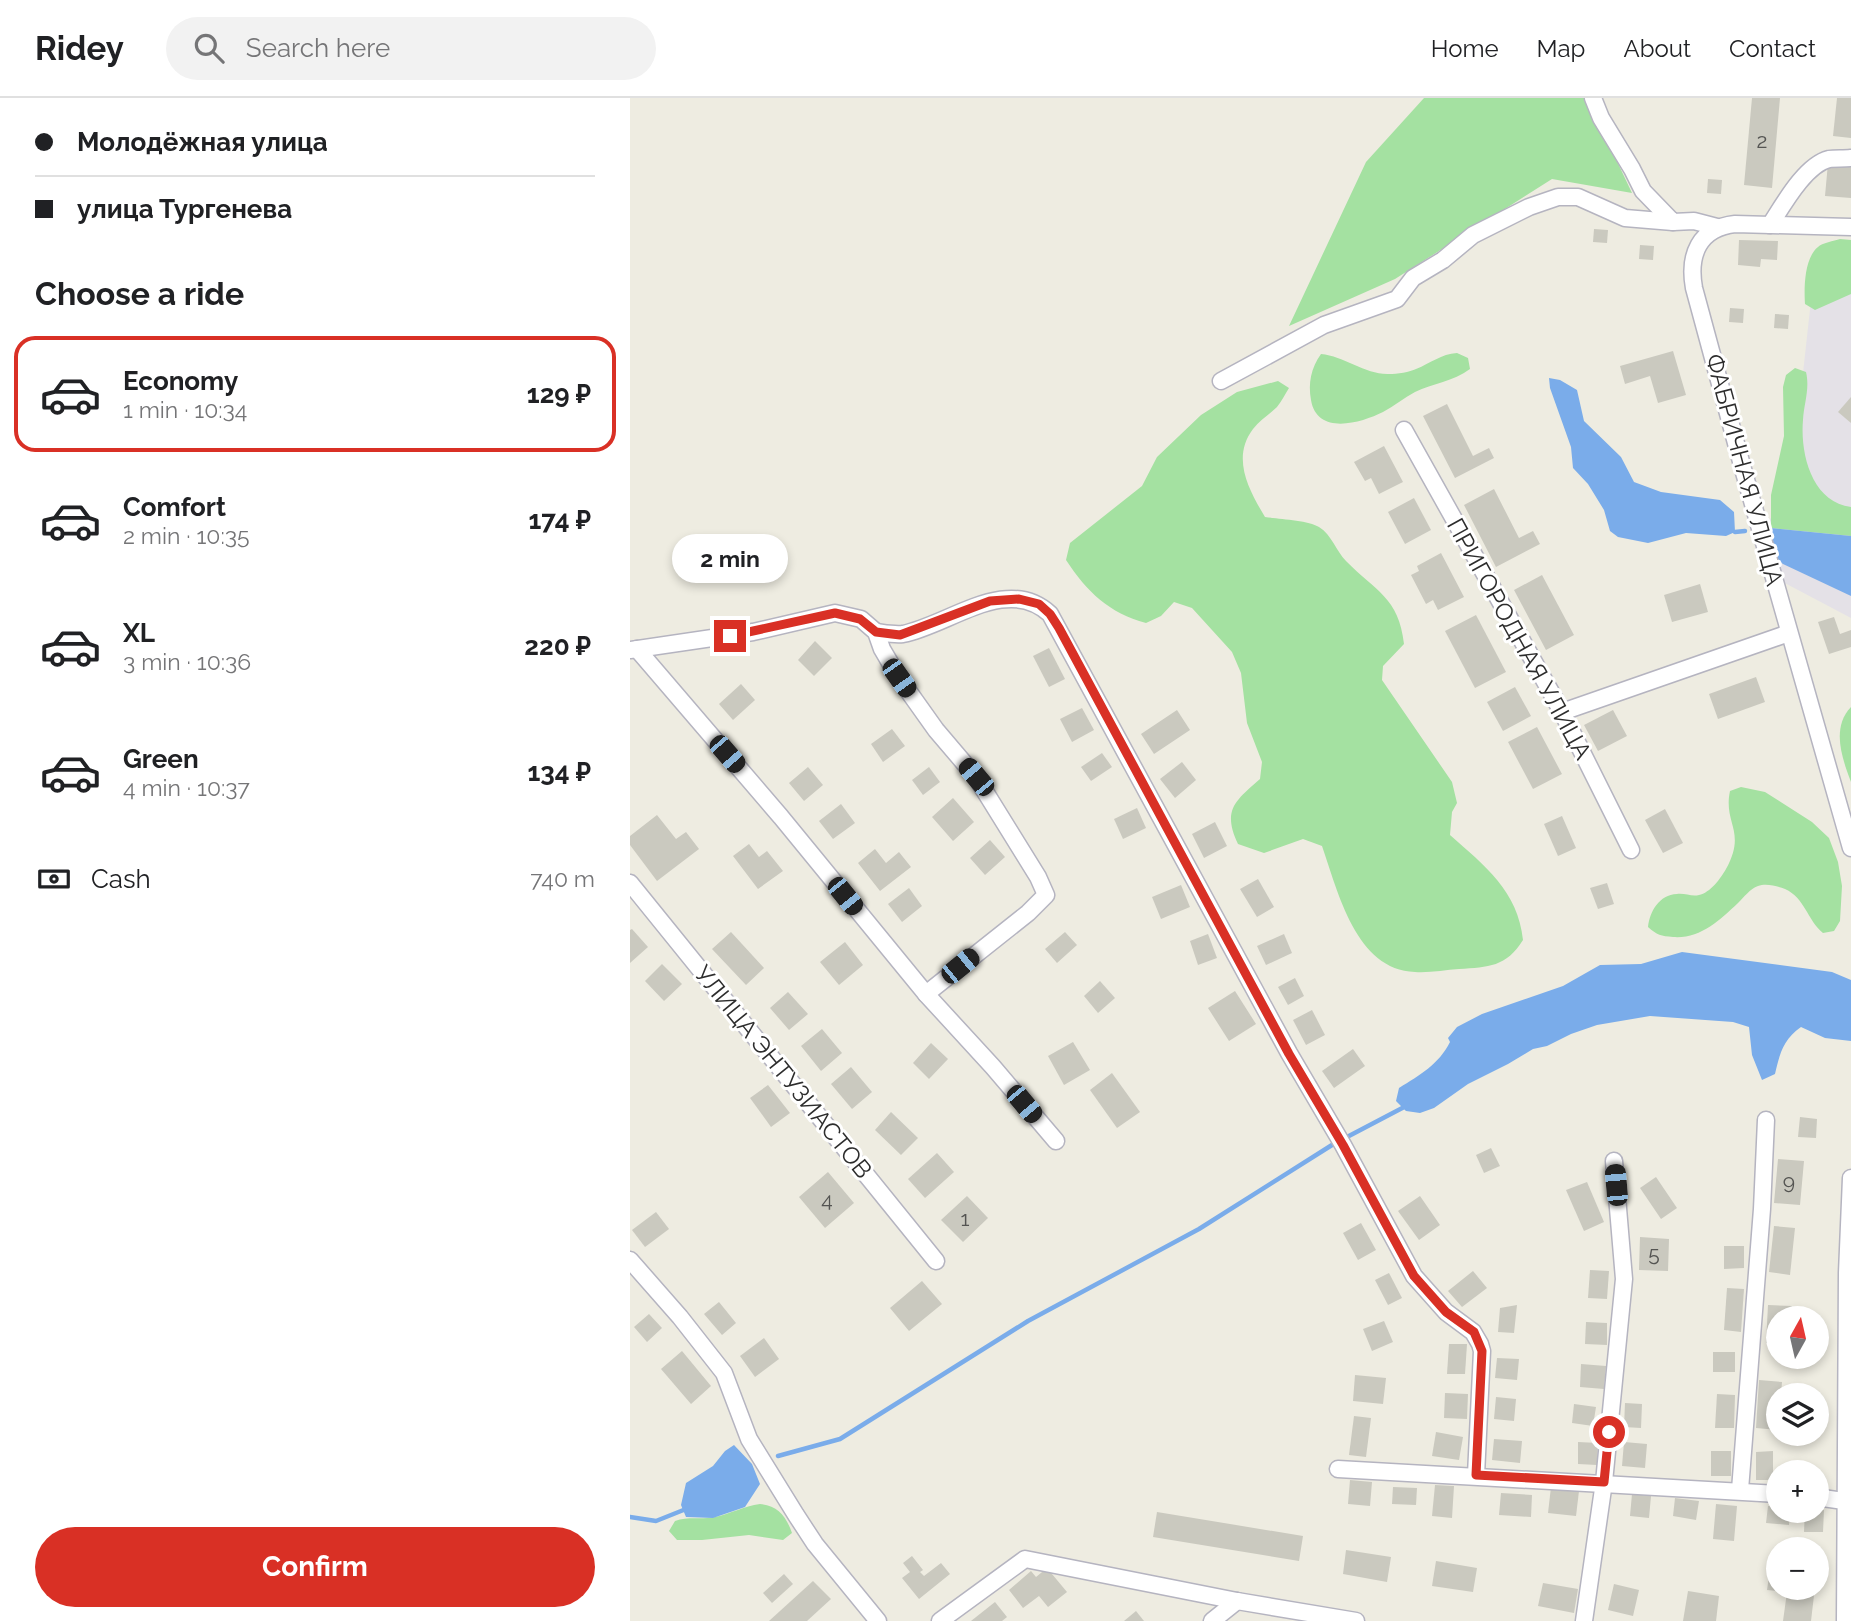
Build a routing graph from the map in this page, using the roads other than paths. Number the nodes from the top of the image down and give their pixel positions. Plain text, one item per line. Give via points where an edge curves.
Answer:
1 (1593, 98) edge
2 (1851, 158) edge
3 (1673, 222) junction
4 (1770, 225) junction
5 (1717, 227) junction
6 (1851, 227) edge
7 (1221, 381) dead end
8 (1404, 430) dead end
9 (876, 632) junction
10 (1789, 632) junction
11 (633, 650) edge
12 (1562, 712) junction
13 (1851, 848) edge
14 (1631, 850) dead end
15 (630, 883) edge
16 (926, 994) junction
17 (1766, 1120) dead end
18 (1056, 1142) dead end
19 (1614, 1161) dead end
20 (1851, 1178) edge
21 (630, 1261) edge
22 (936, 1261) dead end
23 (1338, 1469) dead end
24 (1476, 1475) junction
25 (1604, 1482) junction
26 (1740, 1490) junction
27 (1766, 1493) edge
28 (1829, 1499) edge
29 (1848, 1501) edge
30 (1237, 1601) junction
31 (878, 1621) edge
32 (940, 1621) edge
33 (1212, 1621) edge
34 (1356, 1621) edge
35 (1584, 1621) edge
36 (1845, 1621) edge

1 - 3 street via 1643,191
2 - 4 street via 1828,159 1817,165 1800,181
3 - 5 street
3 - 7 street via 1625,218 1578,197 1558,197 1473,235 1413,278 1397,299 1324,325
4 - 5 street
4 - 6 street
5 - 10 street, ФАБРИЧНАЯ УЛИЦА via 1694,256 1694,288
8 - 12 street, ПРИГОРОДНАЯ УЛИЦА
9 - 11 street via 860,619 835,613 753,632
9 - 16 street via 899,678 976,777 1046,895
9 - 24 street via 900,635 990,601 1019,599 1039,604 1050,614 1414,1276 1446,1312 1478,1337 1482,1351
10 - 12 street
10 - 13 street, ФАБРИЧНАЯ УЛИЦА
11 - 16 street via 781,817
12 - 14 street, ПРИГОРОДНАЯ УЛИЦА
15 - 22 street, УЛИЦА ЭНТУЗИАСТОВ
16 - 18 street
17 - 26 street
19 - 25 street via 1624,1279
20 - 29 street
21 - 31 street via 724,1373 749,1439 796,1515
23 - 24 street
24 - 25 street
25 - 26 street
25 - 35 street
26 - 27 street
28 - 29 street
29 - 36 street
30 - 32 street via 1025,1559
30 - 33 street
30 - 34 street

